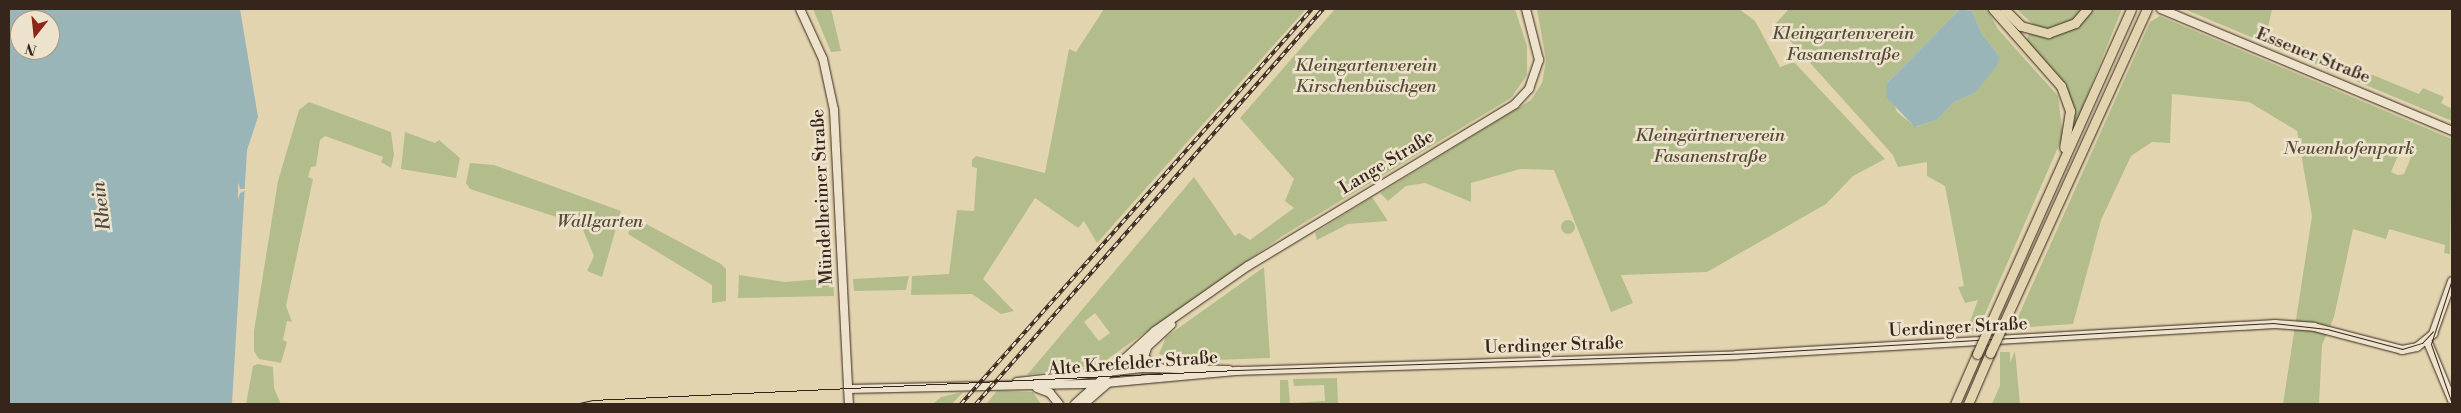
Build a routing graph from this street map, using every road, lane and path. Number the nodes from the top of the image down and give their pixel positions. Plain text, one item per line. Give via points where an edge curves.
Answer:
1 (800, 9) edge
2 (1526, 9) edge
3 (1993, 9) edge
4 (2004, 9) edge
5 (2087, 9) edge
6 (2131, 9) edge
7 (2147, 9) edge
8 (2161, 9) edge
9 (2452, 131) edge
10 (2060, 172) junction
11 (2452, 281) edge
12 (1189, 308) junction
13 (2427, 340) junction
14 (1147, 347) junction
15 (1421, 365) joint
16 (1156, 368) junction
17 (1122, 370) junction
18 (1238, 371) junction
19 (1106, 373) junction
20 (1012, 383) junction
21 (1094, 384) junction
22 (1108, 384) junction
23 (1028, 386) junction
24 (848, 389) junction
25 (2452, 400) edge
26 (849, 404) edge
27 (1059, 404) edge
28 (1075, 404) edge
29 (1084, 404) edge
30 (1955, 404) edge
31 (1968, 404) edge

1 - 24 street, Mündelheimer Straße via 823,59 834,110
2 - 12 street, Lange Straße via 1539,60 1529,89 1515,104 1303,230
3 - 10 highway via 2012,36 2052,74 2066,96 2070,124 2059,160
4 - 5 highway via 2021,26 2048,32 2075,23
6 - 10 highway
7 - 31 highway, bridge
8 - 9 street, Essener Straße
10 - 30 highway, bridge
11 - 13 street
12 - 14 street, Lange Straße
12 - 19 street, Lange Straße
13 - 15 street, Uerdinger Straße via 2402,350 2314,327 2274,324 1737,355
13 - 25 street
14 - 16 street via 1144,357
14 - 17 street, Lange Straße
15 - 18 street, Alte Krefelder Straße
16 - 17 street
16 - 18 street
17 - 19 street
17 - 22 street, Lange Straße
18 - 22 street, Alte Krefelder Straße
19 - 20 street
19 - 21 street, Lange Straße
20 - 23 street, Alte Krefelder Straße
20 - 24 street, Alte Krefelder Straße
21 - 22 street, Alte Krefelder Straße
21 - 23 street, Alte Krefelder Straße
21 - 28 street, Lange Straße
22 - 29 street, Lange Straße
23 - 27 street via 1050,393
24 - 26 street, Mündelheimer Straße

